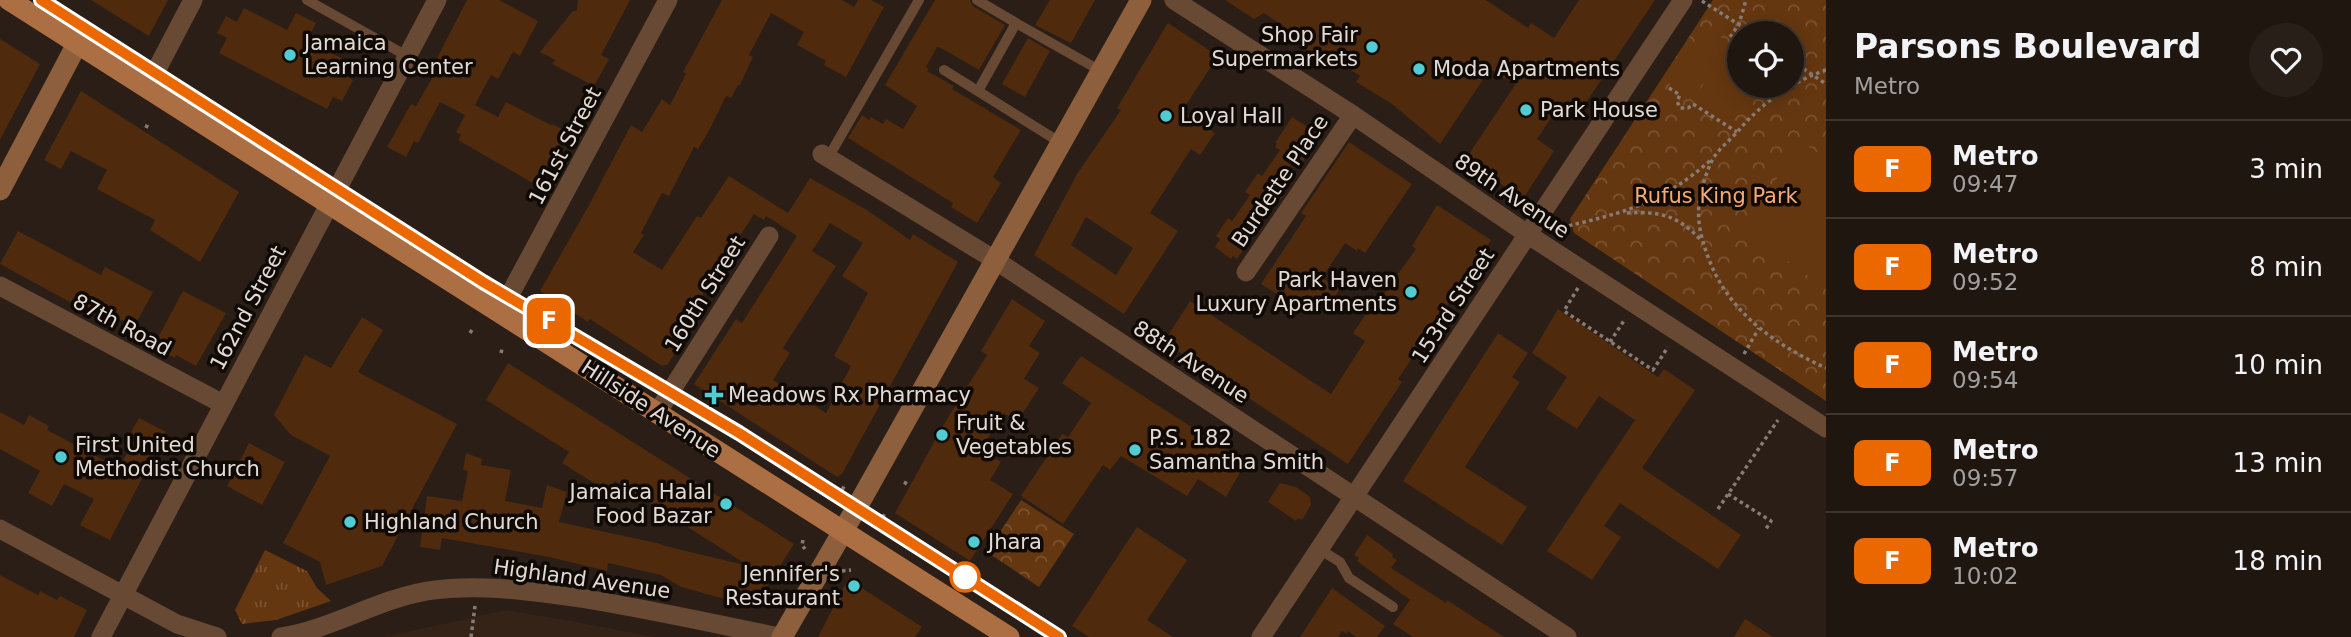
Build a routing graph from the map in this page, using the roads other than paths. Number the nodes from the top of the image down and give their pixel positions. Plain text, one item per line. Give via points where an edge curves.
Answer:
1 (9, 0) edge
2 (193, 0) edge
3 (307, 0) edge
4 (437, 0) edge
5 (668, 0) edge
6 (919, 0) edge
7 (978, 0) edge
8 (1141, 0) edge
9 (1174, 0) edge
10 (1693, 0) edge
11 (1016, 23) junction
12 (78, 44) junction
13 (407, 56) junction
14 (944, 70) dead end
15 (1101, 71) junction
16 (147, 88) junction
17 (978, 91) junction
18 (1353, 115) junction
19 (1061, 143) junction
20 (825, 156) joint
21 (0, 190) edge
22 (328, 204) junction
23 (1527, 234) junction
24 (769, 236) dead end
25 (995, 260) junction
26 (1246, 272) dead end
27 (0, 286) edge
28 (500, 313) junction
29 (223, 404) junction
30 (657, 413) junction
31 (1826, 428) edge
32 (1354, 496) junction
33 (0, 529) edge
34 (843, 531) junction
35 (1319, 549) junction
36 (123, 594) junction
37 (1393, 607) dead end
38 (721, 630) edge
39 (101, 637) edge
40 (217, 637) edge
41 (281, 637) edge
42 (780, 637) edge
43 (1009, 637) edge
44 (1261, 637) edge
45 (1567, 637) edge

1 - 12 main road, Hillside Avenue
2 - 16 street
3 - 13 lane
4 - 13 street, 162nd Street
5 - 28 street, 161st Street
6 - 20 lane
7 - 11 lane
8 - 15 street
9 - 18 street, 89th Avenue
10 - 23 street, 153rd Street
11 - 15 lane
11 - 17 lane
12 - 16 main road, Hillside Avenue
12 - 21 street
13 - 22 street, 162nd Street
14 - 17 lane
15 - 19 street
16 - 22 main road, Hillside Avenue
17 - 19 lane
18 - 23 street, 89th Avenue
18 - 26 street, Burdette Place
19 - 25 street
20 - 25 street, 88th Avenue
22 - 28 main road, Hillside Avenue
22 - 29 street, 162nd Street
23 - 31 street, 89th Avenue
23 - 32 street, 153rd Street
24 - 30 street, 160th Street
25 - 32 street, 88th Avenue
25 - 34 street
27 - 29 street, 87th Road
28 - 30 main road, Hillside Avenue
29 - 36 street, 162nd Street
30 - 34 main road, Hillside Avenue
32 - 35 street, 153rd Street
32 - 45 street, 88th Avenue
33 - 36 street
34 - 42 street
34 - 43 main road, Hillside Avenue
35 - 37 lane via 1340,562 1349,578
35 - 44 street, 153rd Street
36 - 39 street, 162nd Street
36 - 40 street via 177,624
38 - 41 street, Highland Avenue via 603,602 520,589 451,588 400,596
38 - 42 street, Highland Avenue

